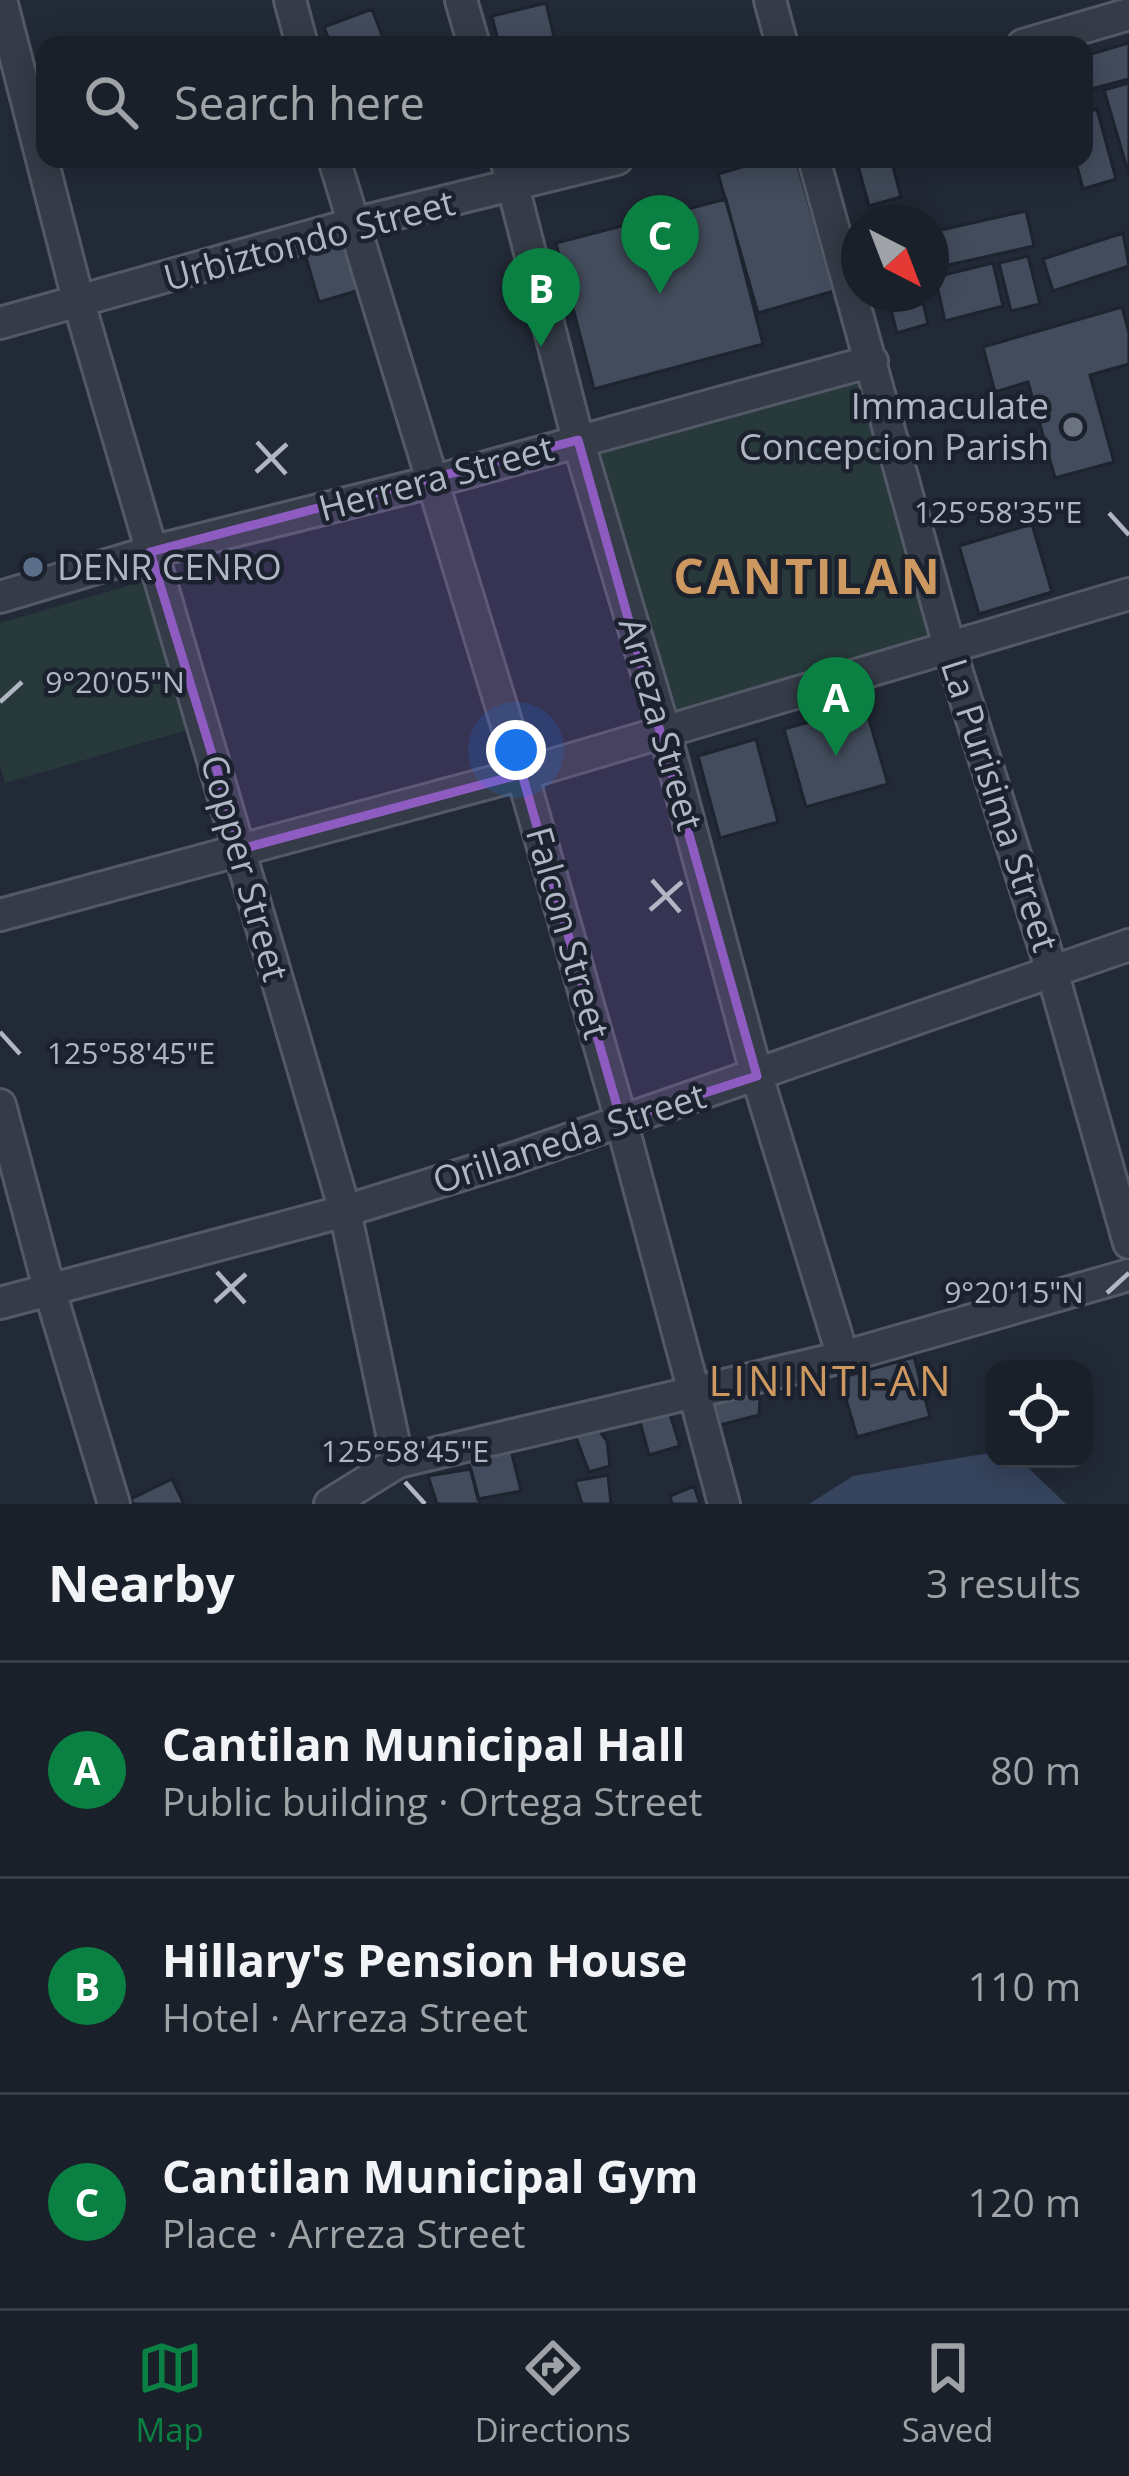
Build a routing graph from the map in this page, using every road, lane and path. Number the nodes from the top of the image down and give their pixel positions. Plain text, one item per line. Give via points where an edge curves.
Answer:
1 (2, 0) edge
2 (290, 0) edge
3 (461, 0) edge
4 (770, 0) edge
5 (1129, 14) edge
6 (300, 36) edge
7 (471, 36) edge
8 (780, 36) edge
9 (1054, 36) edge
10 (36, 134) edge
11 (45, 168) edge
12 (336, 168) edge
13 (548, 168) edge
14 (817, 168) edge
15 (509, 173) edge
16 (352, 224) junction
17 (79, 303) junction
18 (0, 322) edge
19 (872, 361) junction
20 (578, 440) junction
21 (435, 481) junction
22 (150, 551) junction
23 (1129, 594) edge
24 (0, 597) edge
25 (950, 650) junction
26 (664, 734) junction
27 (522, 774) junction
28 (241, 849) junction
29 (0, 915) edge
30 (1129, 945) edge
31 (1052, 971) junction
32 (758, 1076) junction
33 (0, 1105) edge
34 (621, 1120) junction
35 (345, 1211) junction
36 (1129, 1243) edge
37 (1129, 1275) edge
38 (49, 1288) junction
39 (0, 1303) edge
40 (843, 1357) junction
41 (694, 1390) junction
42 (398, 1462) junction
43 (114, 1504) edge
44 (330, 1504) edge
45 (724, 1504) edge

1 - 10 street, Copper Street
2 - 6 street
3 - 7 street
4 - 8 street
5 - 9 street
11 - 17 street, Copper Street
12 - 16 street, Falcon Street
13 - 15 street, Urbiztondo Street
14 - 19 street, La Purisima Street
15 - 16 street, Urbiztondo Street
15 - 20 street, Arreza Street
16 - 17 street, Urbiztondo Street
16 - 21 street, Falcon Street
17 - 18 street, Urbiztondo Street
17 - 22 street, Copper Street
19 - 20 street, Herrera Street
19 - 25 street, La Purisima Street
20 - 21 street, Herrera Street
20 - 26 street, Arreza Street
21 - 22 street, Herrera Street
21 - 27 street, Falcon Street
22 - 24 street, Herrera Street
22 - 28 street, Copper Street
23 - 25 street
25 - 26 street
25 - 31 street, La Purisima Street
26 - 27 street
26 - 32 street, Arreza Street
27 - 28 street
27 - 34 street, Falcon Street
28 - 29 street
28 - 35 street, Copper Street
30 - 31 street, Orillaneda Street
31 - 32 street, Orillaneda Street
31 - 36 street, La Purisima Street
32 - 34 street, Orillaneda Street
32 - 40 street, Arreza Street
33 - 38 street
34 - 35 street, Orillaneda Street
34 - 41 street, Falcon Street
35 - 38 street, Orillaneda Street
35 - 42 street, Copper Street
37 - 40 street
38 - 39 street, Orillaneda Street
38 - 43 street
40 - 41 street
41 - 42 street
41 - 45 street, Falcon Street
42 - 44 street

